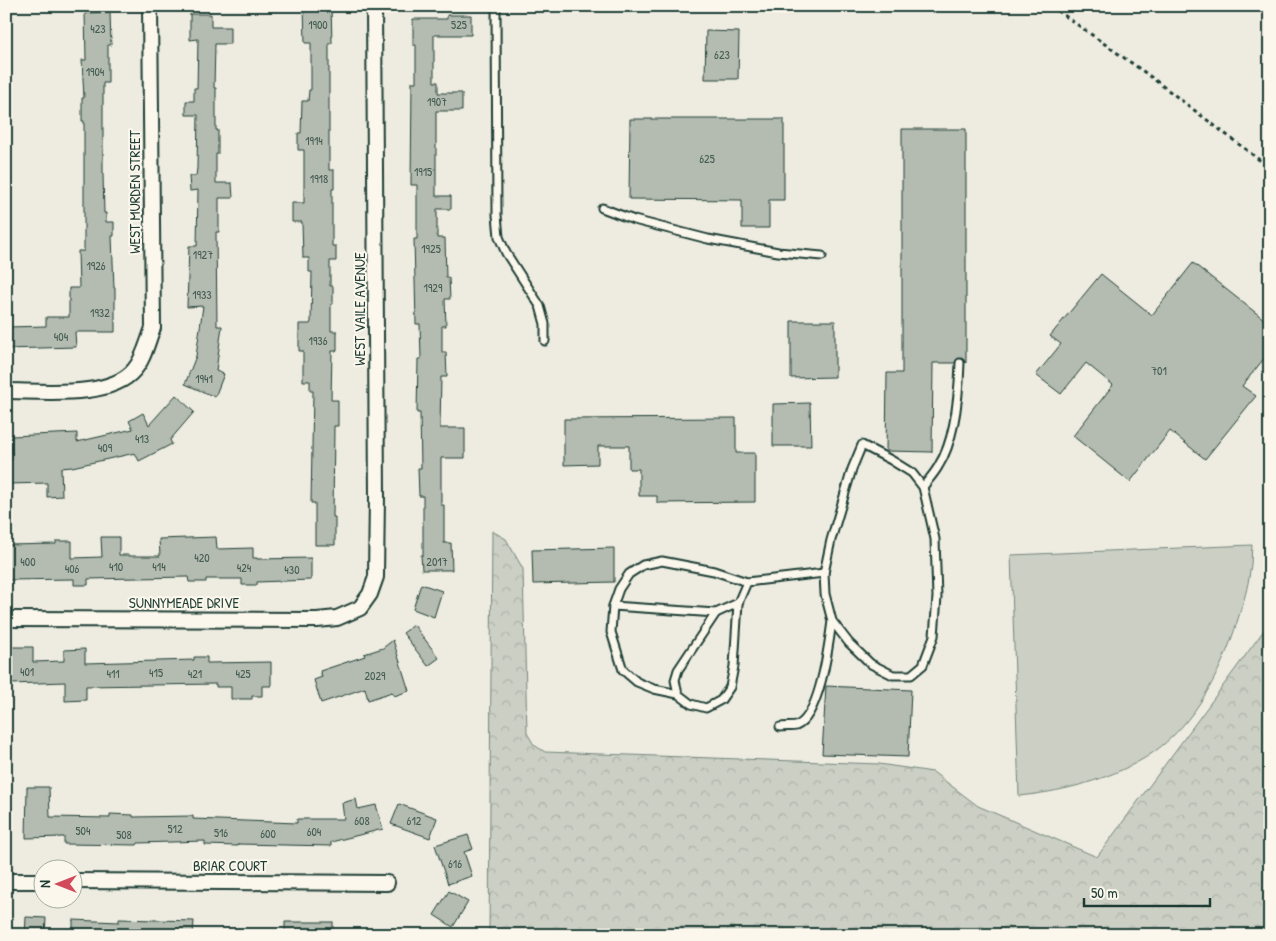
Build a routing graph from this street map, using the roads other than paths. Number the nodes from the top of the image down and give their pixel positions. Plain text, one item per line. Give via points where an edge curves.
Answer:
1 (150, 6) edge
2 (374, 6) edge
3 (496, 6) edge
4 (602, 208) dead end
5 (822, 256) dead end
6 (546, 341) dead end
7 (960, 362) dead end
8 (6, 391) edge
9 (923, 487) junction
10 (824, 573) junction
11 (747, 582) junction
12 (738, 603) junction
13 (613, 606) junction
14 (360, 608) joint
15 (716, 613) junction
16 (6, 619) edge
17 (832, 621) junction
18 (678, 694) junction
19 (780, 726) dead end
20 (6, 881) edge
21 (32, 881) edge
22 (82, 881) edge
23 (387, 883) dead end

1 - 8 street, WEST MURDEN STREET via 153,328 141,360 133,372 119,382 90,391
2 - 14 street, WEST VAILE AVENUE via 376,577
3 - 6 lane via 499,237 506,254 540,306
4 - 5 lane via 634,220 708,239 778,252
7 - 9 lane via 951,434 940,464
9 - 10 lane via 912,473 862,445 852,469
9 - 17 lane via 935,539 937,597 934,636 923,665 911,675 893,675 871,664
10 - 11 lane
10 - 17 lane
11 - 12 lane
11 - 13 lane via 714,571 662,561 643,565 629,574 618,589
12 - 15 lane
12 - 18 lane via 734,666 730,687 722,700 706,708 691,704
13 - 15 lane
13 - 18 lane via 611,632 623,670 636,682
14 - 16 street, SUNNYMEADE DRIVE via 336,618 317,620
15 - 18 lane via 678,670 675,680
17 - 19 lane via 821,683 812,708 795,726
20 - 21 street
22 - 23 street, BRIAR COURT

